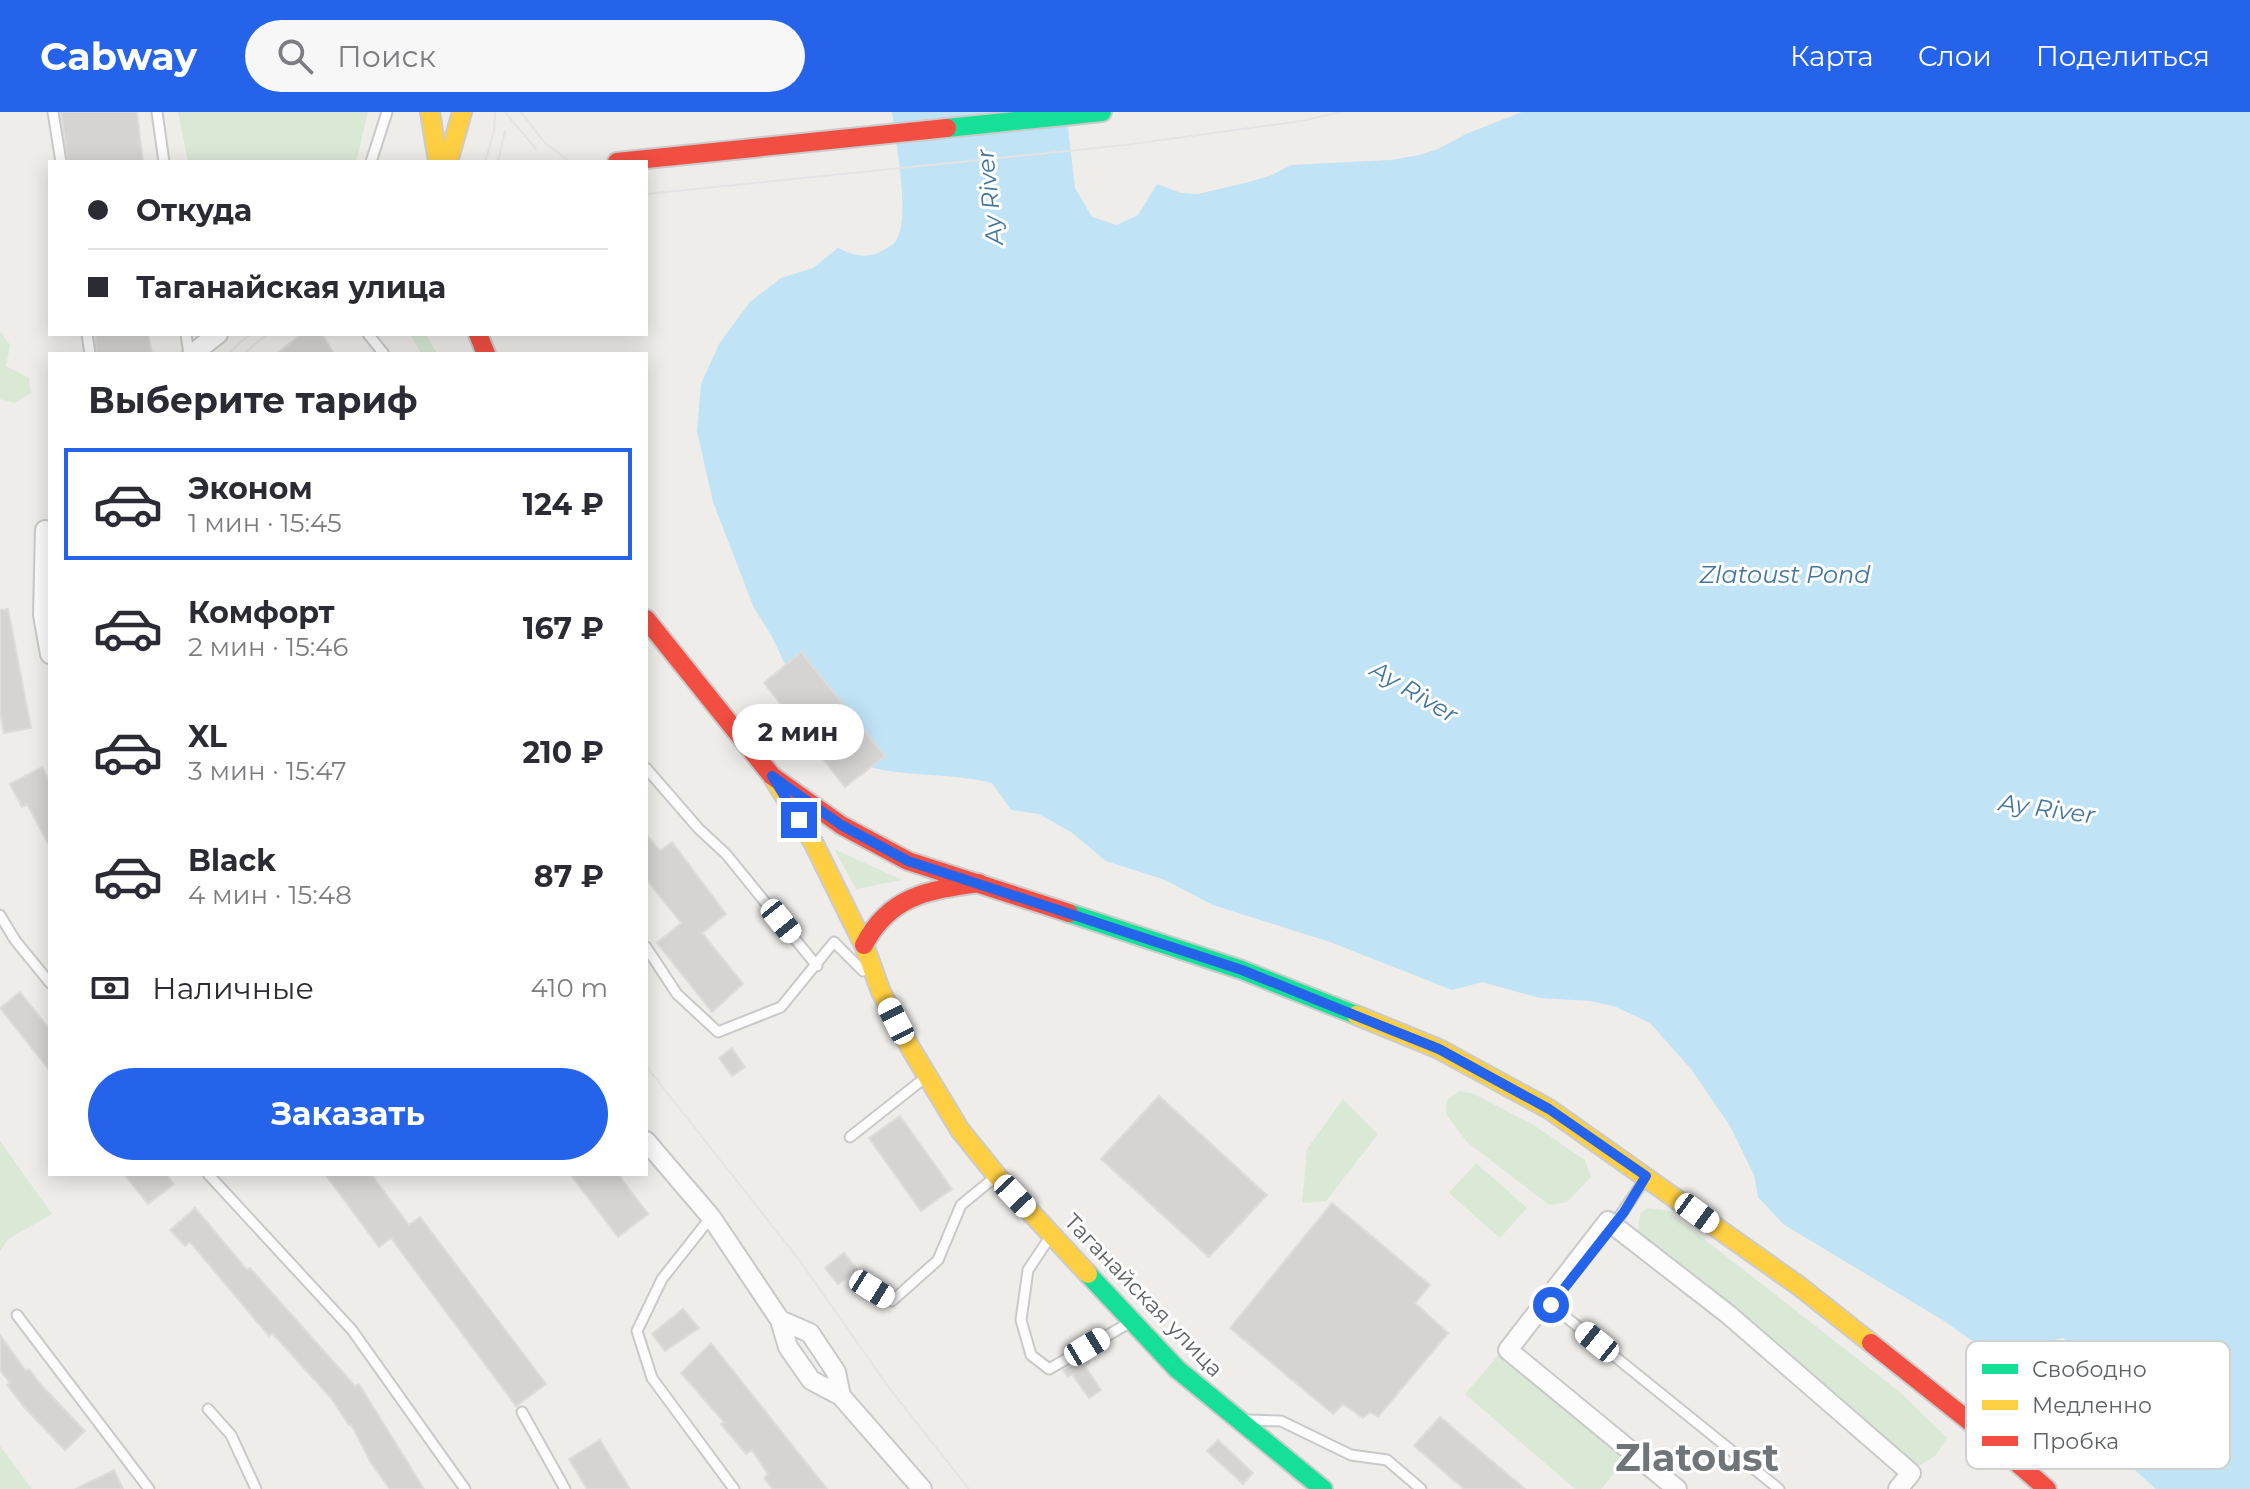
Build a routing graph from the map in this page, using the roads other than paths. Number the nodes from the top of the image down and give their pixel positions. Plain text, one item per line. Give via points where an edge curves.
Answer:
1 (53, 112) edge
2 (157, 112) edge
3 (387, 112) edge
4 (430, 112) edge
5 (462, 112) edge
6 (1102, 112) edge
7 (61, 160) edge
8 (164, 160) edge
9 (372, 160) edge
10 (438, 160) edge
11 (449, 160) edge
12 (637, 160) edge
13 (215, 336) edge
14 (370, 336) edge
15 (193, 352) edge
16 (382, 352) edge
17 (45, 530) dead end
18 (648, 621) edge
19 (48, 643) edge
20 (648, 770) edge
21 (772, 776) junction
22 (979, 883) junction
23 (0, 915) edge
24 (864, 945) junction
25 (648, 950) edge
26 (817, 966) junction
27 (48, 981) edge
28 (881, 992) junction
29 (928, 1076) junction
30 (850, 1137) dead end
31 (648, 1143) edge
32 (210, 1176) edge
33 (997, 1176) junction
34 (1646, 1176) junction
35 (711, 1217) junction
36 (1614, 1225) junction
37 (1051, 1234) junction
38 (872, 1289) dead end
39 (17, 1315) dead end
40 (780, 1320) junction
41 (1131, 1322) junction
42 (841, 1396) junction
43 (208, 1409) dead end
44 (522, 1412) dead end
45 (1236, 1419) junction
46 (1966, 1419) edge
47 (2024, 1469) edge
48 (1315, 1487) edge
49 (149, 1489) edge
50 (256, 1489) edge
51 (465, 1489) edge
52 (565, 1489) edge
53 (734, 1489) edge
54 (922, 1489) edge
55 (1421, 1489) edge
56 (1677, 1489) edge
57 (1779, 1489) edge
58 (1898, 1489) edge
59 (2047, 1489) edge

1 - 7 lane
2 - 8 lane
3 - 9 lane
4 - 10 main road
5 - 11 main road
6 - 12 main road
13 - 15 street
14 - 16 lane
17 - 19 street via 43,615
18 - 21 main road
20 - 26 lane via 726,854
21 - 22 main road via 841,825 908,861
21 - 24 main road, Таганайская улица via 813,842
22 - 24 main road via 907,900 876,923
22 - 34 main road via 1242,970 1439,1049 1549,1109
23 - 27 lane
24 - 28 main road, Таганайская улица
25 - 26 lane via 677,994 718,1032 781,1007
26 - 28 lane via 834,942
28 - 29 main road, Таганайская улица
29 - 30 lane
29 - 33 main road, Таганайская улица via 960,1130
31 - 35 street
32 - 51 lane via 352,1330
33 - 37 main road, Таганайская улица
33 - 38 lane via 961,1205 938,1260 892,1301
34 - 36 lane
34 - 46 main road via 1799,1286
35 - 40 street
35 - 53 lane via 662,1279 637,1331 652,1378
36 - 56 street via 1608,1221 1508,1350
36 - 57 lane via 1551,1305
36 - 58 street via 1729,1315 1911,1473
37 - 41 main road, Таганайская улица
37 - 41 lane via 1028,1270 1021,1320 1031,1355 1049,1369
39 - 49 lane
40 - 42 street via 788,1347 811,1380
40 - 42 street via 810,1333 836,1372
41 - 45 main road, Таганайская улица
42 - 54 street
43 - 50 lane via 231,1435
44 - 52 lane
45 - 48 main road, Таганайская улица
45 - 55 lane via 1281,1421 1351,1455 1387,1460
47 - 59 main road

